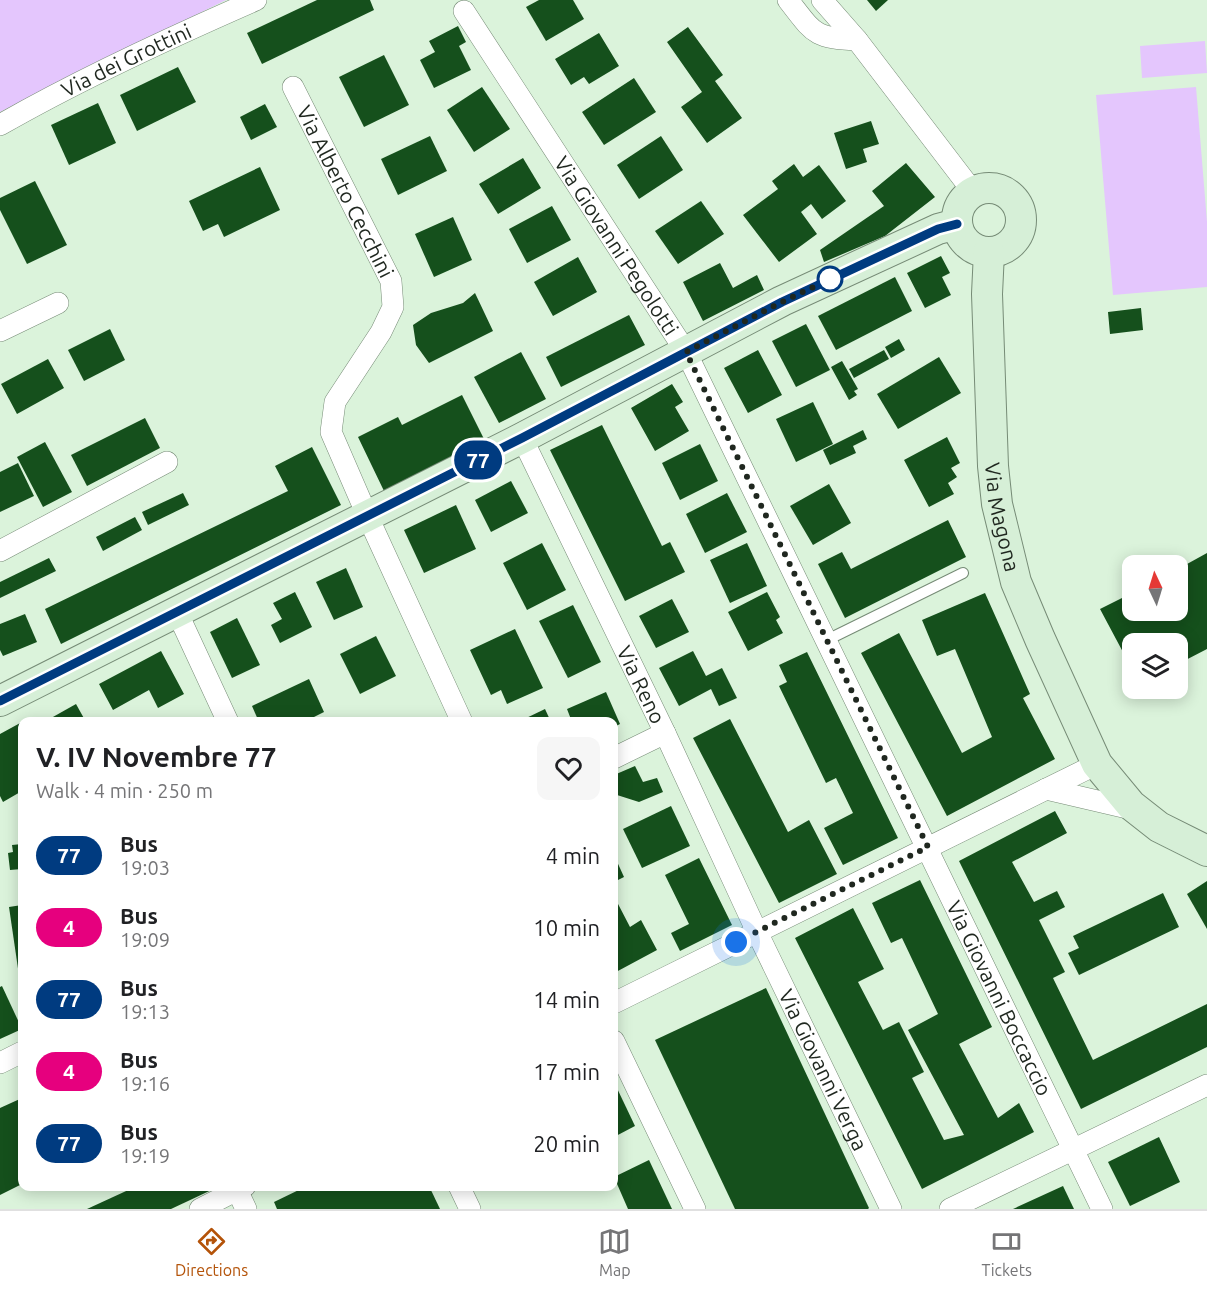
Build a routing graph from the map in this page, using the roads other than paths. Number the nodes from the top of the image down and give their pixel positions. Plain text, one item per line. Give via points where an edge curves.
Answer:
1 (256, 0) edge
2 (788, 0) edge
3 (822, 0) edge
4 (464, 11) dead end
5 (857, 40) junction
6 (293, 87) dead end
7 (0, 125) edge
8 (974, 192) junction
9 (957, 224) junction
10 (989, 252) junction
11 (58, 303) dead end
12 (0, 331) edge
13 (686, 352) junction
14 (522, 438) junction
15 (167, 462) dead end
16 (367, 515) junction
17 (0, 550) edge
18 (963, 573) dead end
19 (177, 612) junction
20 (826, 640) junction
21 (0, 701) edge
22 (226, 717) edge
23 (460, 717) edge
24 (665, 733) junction
25 (618, 756) edge
26 (1097, 764) junction
27 (1046, 789) junction
28 (1138, 811) junction
29 (928, 847) junction
30 (1207, 851) edge
31 (757, 932) junction
32 (618, 1002) edge
33 (618, 1049) edge
34 (18, 1054) edge
35 (0, 1063) edge
36 (1207, 1085) edge
37 (1074, 1149) junction
38 (461, 1191) edge
39 (243, 1195) edge
40 (200, 1209) edge
41 (470, 1209) edge
42 (694, 1209) edge
43 (891, 1209) edge
44 (950, 1209) edge
45 (1102, 1209) edge

1 - 7 street, Via dei Grottini
2 - 5 street via 813,32 832,39
3 - 5 street
4 - 13 street, Via Giovanni Pegolotti
5 - 8 street
6 - 16 street, Via Alberto Cecchini via 391,281 393,307 335,402 331,432
8 - 9 main road via 961,206
8 - 10 main road via 1005,192 1019,208 1016,238 1009,246
9 - 10 main road via 971,247
9 - 13 main road via 938,229 782,302
10 - 26 main road, Via Magona via 990,419 997,504 1016,582
11 - 12 street
13 - 14 main road
13 - 20 street, Via Giovanni Pegolotti
14 - 16 main road
14 - 24 street, Via Reno
15 - 17 street
16 - 19 main road
16 - 23 street, Via Alberto Cecchini
18 - 20 lane
19 - 21 main road
19 - 22 street
20 - 29 street, Via Giovanni Pegolotti
24 - 25 street
24 - 31 street, Via Reno
26 - 27 street
26 - 28 main road, Via Magona
27 - 28 street
27 - 29 street
28 - 30 main road, Via Magona via 1159,827
29 - 31 street
29 - 37 street, Via Giovanni Boccaccio
31 - 32 street
31 - 43 street, Via Giovanni Verga
33 - 42 street
34 - 35 street
36 - 37 street
37 - 44 street
37 - 45 street, Via Giovanni Boccaccio
38 - 41 street
39 - 40 street

